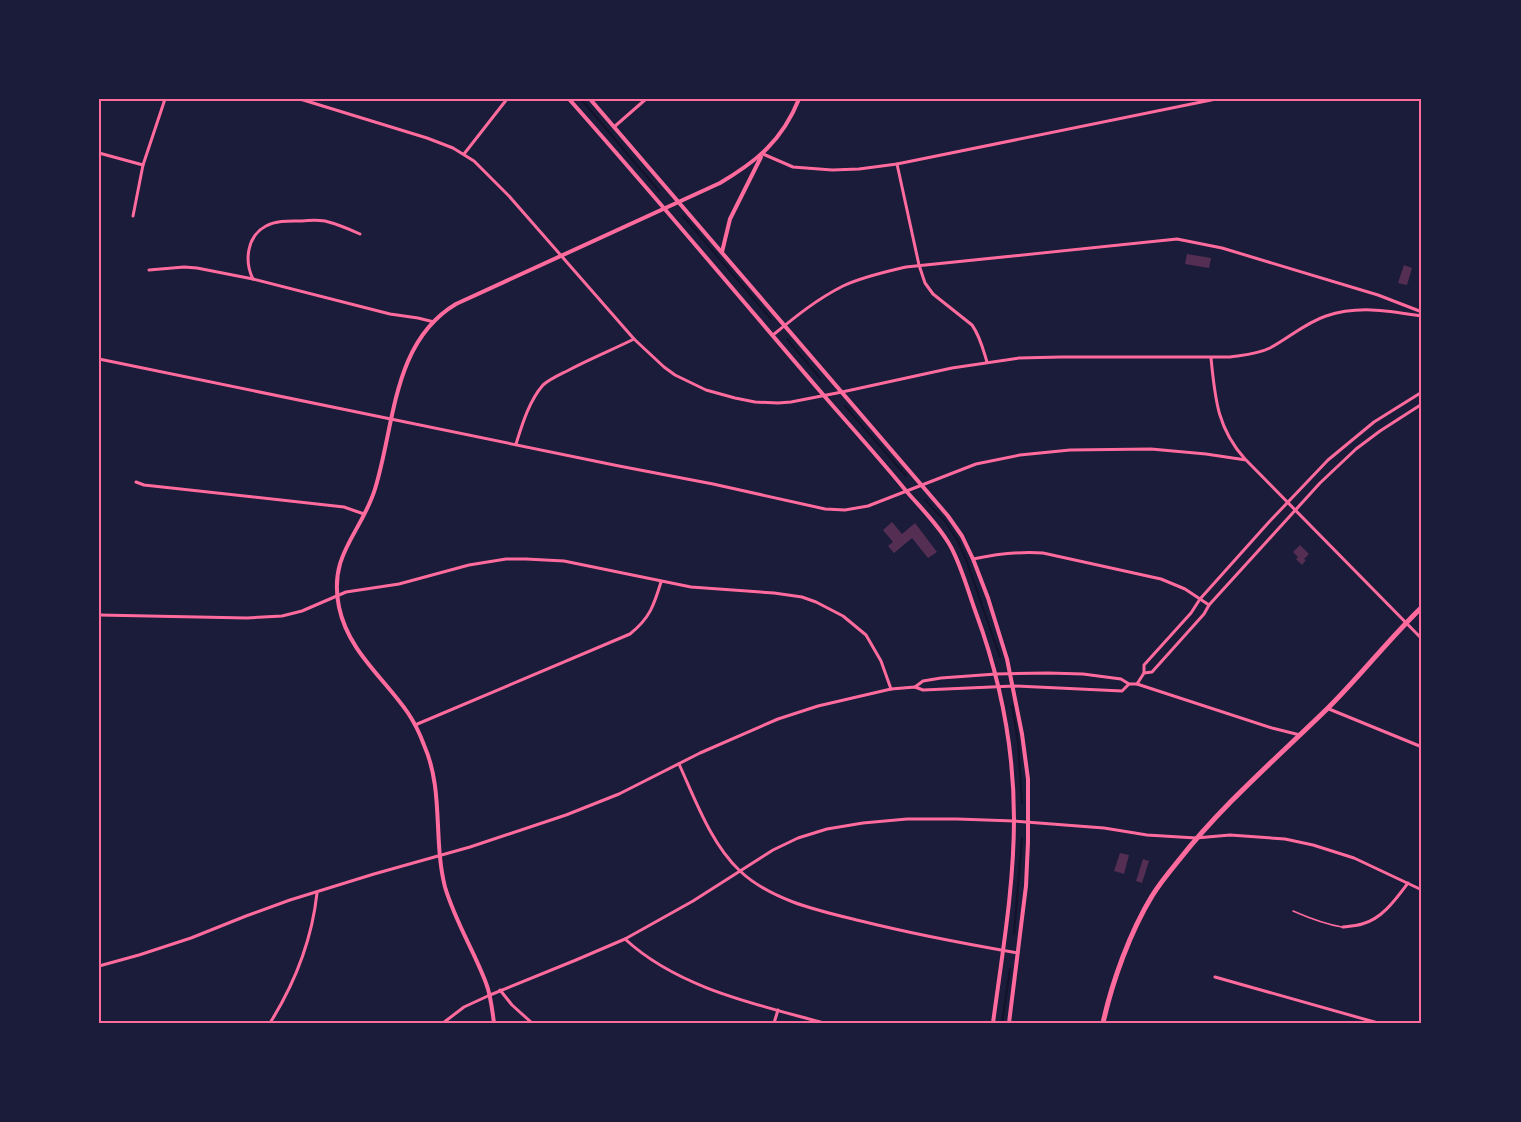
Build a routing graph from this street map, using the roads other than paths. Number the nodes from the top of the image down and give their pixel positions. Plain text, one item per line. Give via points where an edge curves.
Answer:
1 (165, 99) edge
2 (300, 99) edge
3 (507, 99) edge
4 (568, 99) edge
5 (590, 99) edge
6 (646, 99) edge
7 (799, 99) edge
8 (1216, 99) edge
9 (614, 127) junction
10 (99, 153) edge
11 (464, 154) junction
12 (763, 154) junction
13 (897, 164) junction
14 (143, 165) junction
15 (678, 202) junction
16 (664, 208) junction
17 (133, 216) dead end
18 (360, 234) dead end
19 (722, 253) junction
20 (561, 256) junction
21 (919, 266) junction
22 (150, 270) dead end
23 (253, 279) junction
24 (1422, 314) edge
25 (434, 322) junction
26 (784, 325) junction
27 (773, 334) junction
28 (634, 339) junction
29 (1211, 358) junction
30 (99, 359) edge
31 (987, 362) junction
32 (843, 392) junction
33 (1422, 392) edge
34 (825, 396) junction
35 (1422, 404) edge
36 (392, 419) junction
37 (516, 444) junction
38 (1246, 460) junction
39 (136, 482) dead end
40 (922, 485) junction
41 (907, 491) junction
42 (1288, 503) junction
43 (1295, 510) junction
44 (364, 514) junction
45 (973, 559) junction
46 (661, 582) junction
47 (337, 596) junction
48 (1200, 599) junction
49 (1209, 605) junction
50 (1422, 607) edge
51 (99, 615) edge
52 (1406, 623) junction
53 (1422, 639) edge
54 (1144, 673) junction
55 (996, 674) junction
56 (1011, 674) junction
57 (1129, 684) junction
58 (1137, 684) junction
59 (998, 686) junction
60 (1014, 686) junction
61 (915, 687) junction
62 (891, 689) junction
63 (1328, 708) junction
64 (415, 725) junction
65 (1300, 735) junction
66 (1422, 747) edge
67 (679, 764) junction
68 (1014, 820) junction
69 (1029, 821) junction
70 (1196, 838) junction
71 (439, 855) junction
72 (740, 871) junction
73 (1408, 883) junction
74 (1422, 890) edge
75 (317, 893) junction
76 (1293, 910) dead end
77 (1343, 927) joint
78 (625, 939) junction
79 (1003, 951) junction
80 (1018, 953) junction
81 (99, 966) edge
82 (1215, 977) dead end
83 (501, 990) junction
84 (490, 995) junction
85 (778, 1010) junction
86 (270, 1023) edge
87 (443, 1023) edge
88 (494, 1023) edge
89 (532, 1023) edge
90 (774, 1023) edge
91 (824, 1023) edge
92 (993, 1023) edge
93 (1009, 1023) edge
94 (1103, 1023) edge
95 (1378, 1023) edge

1 - 14 street
2 - 11 street via 427,138
3 - 11 street
4 - 16 street
5 - 9 street
6 - 9 street
7 - 12 street via 784,128
8 - 13 street
9 - 15 street
10 - 14 street
11 - 20 street via 509,196
12 - 13 street via 793,167 832,170
12 - 15 street via 720,183
12 - 19 street via 730,219
13 - 21 street
14 - 17 street
15 - 16 street
15 - 19 street
16 - 20 street
16 - 27 street
18 - 23 street via 316,220 265,226 249,248
19 - 26 street
20 - 25 street via 456,304
20 - 28 street
21 - 24 street via 1177,239 1232,251 1378,295
21 - 26 street via 876,274 844,286
21 - 31 street via 933,294 972,325
22 - 23 street via 197,268
23 - 25 street
24 - 29 street via 1368,309 1344,312 1302,327 1270,348
25 - 36 street via 423,333 404,368
26 - 27 street
26 - 32 street
27 - 34 street
28 - 34 street via 675,375 716,393 778,403
28 - 37 street via 542,386
29 - 31 street via 1061,357
29 - 38 street via 1219,416 1230,441
30 - 36 street
31 - 32 street
32 - 34 street
32 - 40 street
33 - 42 street via 1374,422 1328,460
34 - 41 street
35 - 43 street via 1356,449
36 - 37 street
36 - 44 street via 375,491
37 - 41 street via 825,509 868,506
38 - 40 street via 1151,449 1070,450 976,464
38 - 42 street
39 - 44 street via 344,507
40 - 41 street
40 - 45 street via 962,536
41 - 55 street via 950,545
42 - 43 street
42 - 48 street
43 - 49 street
43 - 52 street
44 - 47 street via 340,564
45 - 48 street via 1005,552 1043,552 1161,579
45 - 56 street
46 - 47 street via 564,561 506,559
46 - 62 street via 774,592 816,602 843,616 866,635
46 - 64 street via 649,615 630,634
47 - 51 street via 282,616
47 - 64 street via 355,646
48 - 49 street
48 - 54 street via 1144,665
49 - 54 street via 1152,672
50 - 52 main road
52 - 53 street
52 - 63 main road
54 - 58 street
55 - 56 street
55 - 59 street
55 - 61 street via 941,678 923,681
56 - 57 street via 1083,674 1121,679
56 - 60 street
57 - 58 street
57 - 60 street via 1122,691
58 - 65 street
59 - 60 street
59 - 61 street via 923,690
59 - 68 street via 1008,735
60 - 69 street via 1028,779
61 - 62 street
62 - 67 street via 777,719
63 - 65 main road
63 - 66 street
64 - 71 street via 433,770
65 - 70 main road
67 - 71 street via 566,815
67 - 72 street via 708,827
68 - 69 street
68 - 72 street via 907,819 826,829 773,850
68 - 79 street
69 - 70 street
69 - 80 street
70 - 73 street via 1230,835 1314,845
70 - 94 main road via 1149,903 1120,966
71 - 75 street
71 - 84 street via 450,902
72 - 78 street
72 - 79 street via 781,897 840,916
73 - 74 street
73 - 77 street via 1374,919
75 - 81 street via 139,956
75 - 86 street via 303,954
76 - 77 lane via 1312,920
78 - 83 street
78 - 85 street via 661,967 716,991
79 - 80 street
79 - 92 street
80 - 93 street
82 - 95 street
83 - 84 street
83 - 89 street
84 - 87 street
84 - 88 street
85 - 90 street
85 - 91 street

